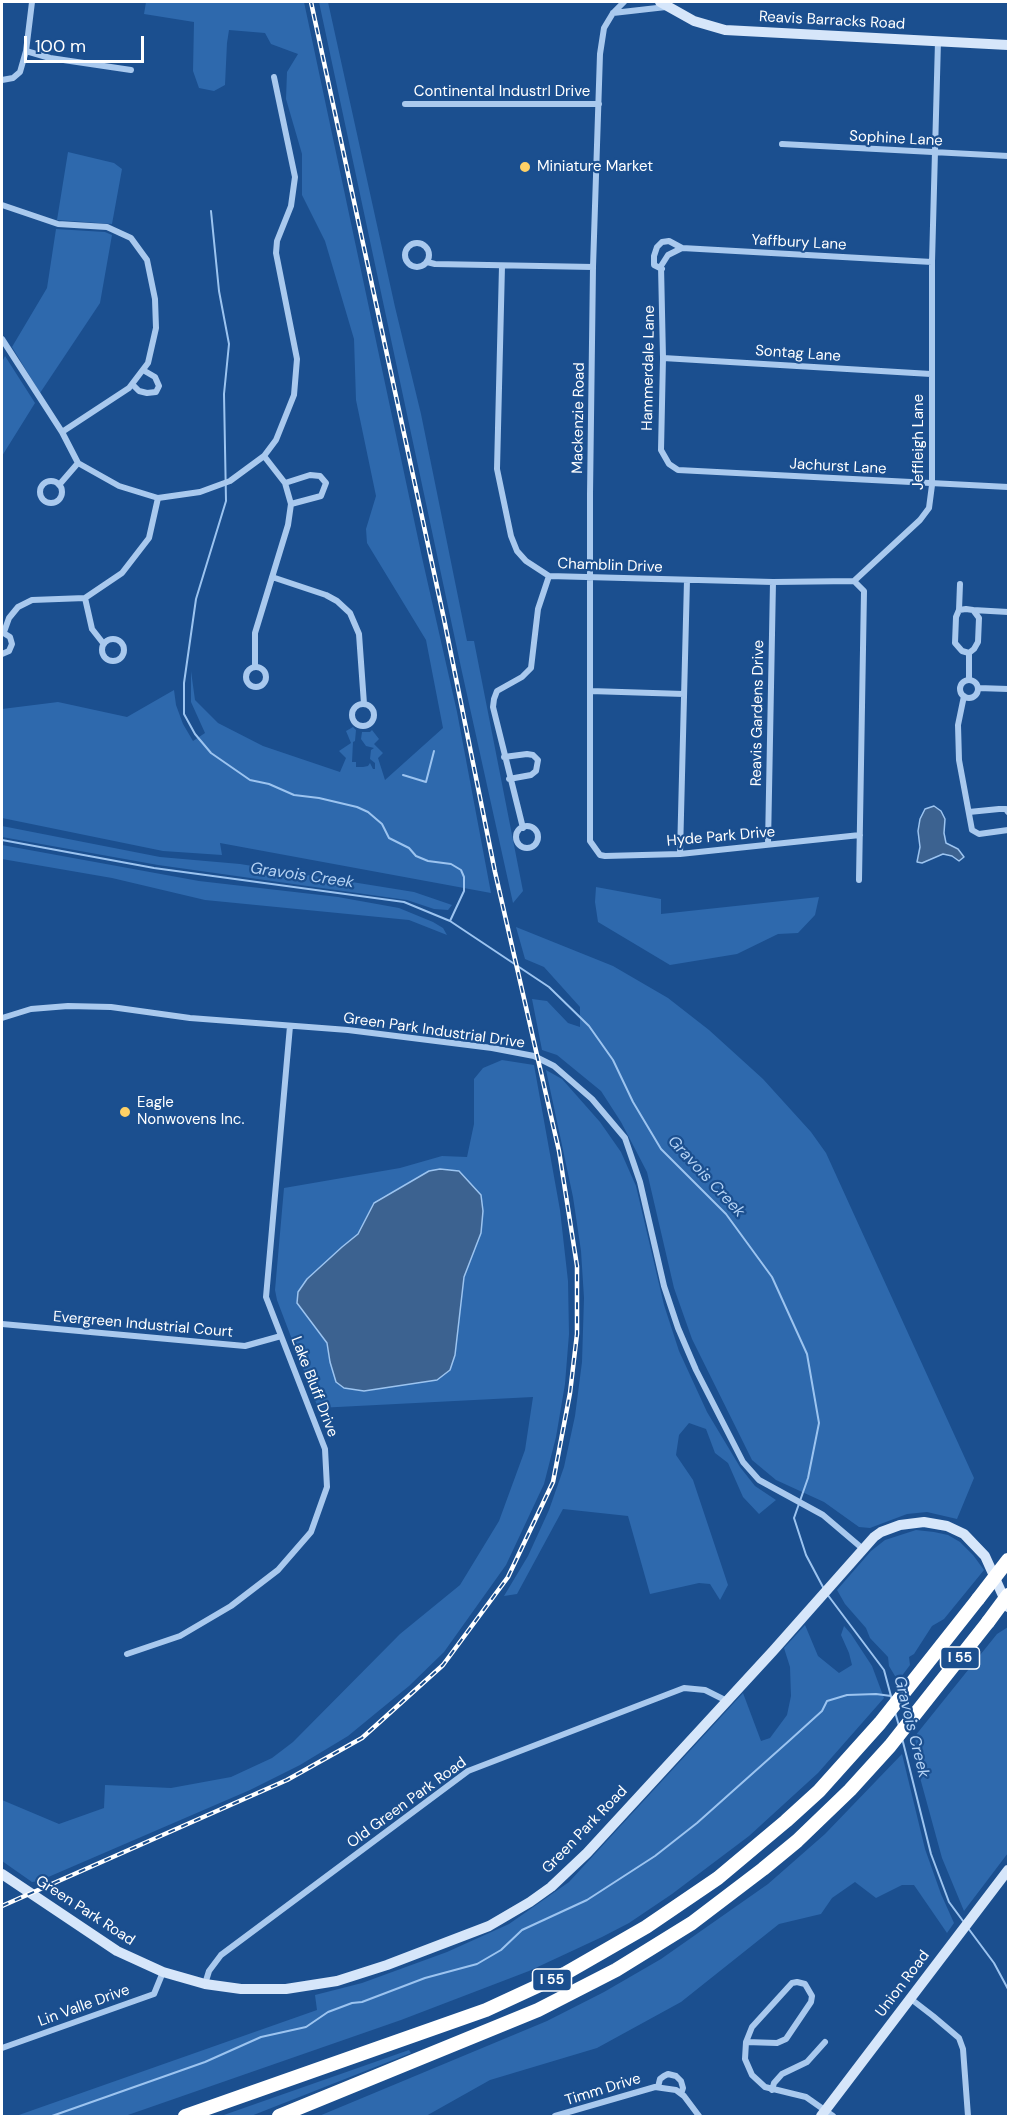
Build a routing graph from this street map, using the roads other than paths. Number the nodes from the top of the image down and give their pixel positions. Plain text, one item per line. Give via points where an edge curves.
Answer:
1 (32, 2) edge
2 (624, 2) edge
3 (663, 4) edge
4 (613, 13) junction
5 (938, 41) junction
6 (1008, 45) edge
7 (26, 51) junction
8 (131, 70) dead end
9 (274, 78) dead end
10 (2, 80) edge
11 (405, 104) dead end
12 (599, 104) junction
13 (782, 144) dead end
14 (935, 153) junction
15 (1008, 156) edge
16 (2, 205) edge
17 (682, 248) junction
18 (668, 255) joint
19 (427, 262) dead end
20 (932, 262) junction
21 (502, 266) junction
22 (593, 267) junction
23 (662, 269) junction
24 (2, 339) edge
25 (663, 358) junction
26 (143, 370) junction
27 (931, 374) junction
28 (132, 384) junction
29 (62, 432) junction
30 (264, 456) junction
31 (78, 463) junction
32 (669, 464) joint
33 (285, 483) junction
34 (59, 484) dead end
35 (932, 484) junction
36 (1008, 487) edge
37 (158, 498) junction
38 (291, 504) junction
39 (549, 576) junction
40 (272, 577) junction
41 (590, 578) junction
42 (687, 580) junction
43 (854, 581) junction
44 (773, 582) junction
45 (960, 584) dead end
46 (85, 598) junction
47 (959, 610) junction
48 (973, 610) junction
49 (1008, 612) edge
50 (3, 632) edge
51 (103, 643) dead end
52 (969, 653) junction
53 (2, 654) edge
54 (255, 667) dead end
55 (969, 680) junction
56 (978, 688) junction
57 (1008, 689) edge
58 (590, 692) junction
59 (684, 694) junction
60 (964, 696) junction
61 (364, 704) dead end
62 (504, 757) junction
63 (509, 779) junction
64 (969, 812) junction
65 (1008, 812) edge
66 (523, 828) dead end
67 (1008, 830) edge
68 (860, 835) junction
69 (590, 841) joint
70 (768, 844) junction
71 (680, 854) junction
72 (859, 880) dead end
73 (2, 1018) edge
74 (290, 1026) junction
75 (2, 1324) edge
76 (281, 1336) junction
77 (863, 1549) junction
78 (1008, 1560) edge
79 (1008, 1595) edge
80 (1008, 1607) edge
81 (127, 1654) dead end
82 (727, 1701) junction
83 (1008, 1870) edge
84 (2, 1874) edge
85 (163, 1972) junction
86 (205, 1984) junction
87 (911, 2000) junction
88 (746, 2042) junction
89 (825, 2042) dead end
90 (2, 2048) edge
91 (658, 2087) junction
92 (772, 2090) junction
93 (681, 2094) junction
94 (577, 2113) edge
95 (827, 2115) edge
96 (185, 2116) edge
97 (279, 2116) edge
98 (555, 2116) edge
99 (699, 2116) edge
100 (968, 2116) edge

1 - 7 street
2 - 4 street, Mackenzie Road
3 - 4 street
3 - 5 street, Reavis Barracks Road via 693,21 724,30
4 - 12 street, Mackenzie Road via 603,35
5 - 6 street, Reavis Barracks Road
5 - 14 street, Jeffleigh Lane
7 - 8 street
7 - 10 street via 20,72
9 - 30 street via 295,177 291,206 276,253 297,359 294,395 276,440
11 - 12 street, Continental Industrl Drive
12 - 22 street, Mackenzie Road
13 - 14 street, Sophine Lane
14 - 15 street, Sophine Lane
14 - 20 street, Jeffleigh Lane
16 - 26 street via 58,224 107,227 131,238 147,260 155,299 156,328
17 - 18 street, Yaffbury Lane
17 - 20 street, Yaffbury Lane
17 - 23 street, Hammerdale Lane via 669,241 657,247 654,264
18 - 23 street, Hammerdale Lane
19 - 21 street
20 - 27 street, Jeffleigh Lane
21 - 22 street
21 - 39 street, Chamblin Drive via 497,469 517,551
22 - 41 street, Mackenzie Road
23 - 25 street, Hammerdale Lane
24 - 29 street
25 - 27 street, Sontag Lane
25 - 32 street, Hammerdale Lane via 660,450
26 - 28 street
26 - 28 street via 155,377 159,386 156,392 139,391
27 - 35 street, Jeffleigh Lane
28 - 29 street
29 - 31 street
30 - 33 street
30 - 37 street via 219,485
31 - 34 street
31 - 37 street via 119,486
32 - 35 street, Jachurst Lane via 678,470
33 - 38 street
33 - 38 street via 310,475 320,476 326,483 321,496
35 - 36 street, Jachurst Lane
35 - 43 street, Jeffleigh Lane via 929,508 920,520
37 - 46 street via 149,538 122,573
38 - 40 street
39 - 41 street, Chamblin Drive
39 - 62 street via 538,609 531,668 497,691 494,699
40 - 54 street via 255,633
40 - 61 street via 326,595 350,612 359,634
41 - 42 street, Chamblin Drive
41 - 58 street, Mackenzie Road
42 - 44 street, Chamblin Drive
42 - 59 street
43 - 44 street, Chamblin Drive
43 - 68 street via 864,591
44 - 70 street, Reavis Gardens Drive
45 - 47 street
46 - 50 street via 32,600 18,608
46 - 51 street via 92,629
47 - 48 street
47 - 52 street via 955,643
48 - 49 street
48 - 52 street via 979,618 978,642
50 - 53 street via 12,644
52 - 55 street
55 - 56 street
55 - 60 street via 960,687
56 - 57 street
56 - 60 street via 975,696
58 - 59 street
58 - 69 street, Mackenzie Road
59 - 71 street
60 - 64 street via 958,725 959,760
62 - 63 street
62 - 63 street via 527,754 538,760 531,775
63 - 66 street
64 - 65 street via 999,808
64 - 67 street via 972,830 979,834
68 - 70 street, Hyde Park Drive
68 - 72 street
69 - 71 street, Hyde Park Drive via 605,856
70 - 71 street, Hyde Park Drive
73 - 74 street, Green Park Industrial Drive via 31,1009 98,1006
74 - 76 street, Lake Bluff Drive via 266,1297
74 - 77 street, Green Park Industrial Drive via 450,1042 534,1056 554,1065 592,1099 625,1138 678,1328 743,1462 759,1480 823,1515
75 - 76 street, Evergreen Industrial Court via 245,1346
76 - 81 street, Lake Bluff Drive via 325,1449 327,1487 311,1532 278,1570 231,1606 180,1636
77 - 80 street, Green Park Road via 880,1532 900,1525 924,1522 956,1529 985,1556
77 - 82 street, Green Park Road
78 - 96 highway, I 55, bridge via 862,1744 819,1791 753,1850 682,1904 608,1950 486,2010
79 - 97 highway, I 55, bridge via 931,1695 829,1811 763,1869 692,1923 616,1970 518,2019
82 - 86 street, Old Green Park Road via 705,1690 684,1688 468,1771 220,1955
82 - 86 street, Green Park Road via 563,1877 512,1914 464,1936 329,1983 263,1990
83 - 87 street, Union Road
84 - 85 street, Green Park Road via 117,1952
85 - 86 street, Green Park Road
85 - 90 street, Lin Valle Drive via 154,1994
87 - 95 street, Union Road
87 - 100 street via 959,2038
88 - 88 street via 752,2027 786,1988 792,1983 805,1984 812,2002 786,2039 777,2043
88 - 92 street via 745,2059 752,2075
89 - 92 street via 807,2062 782,2074
91 - 93 street, Timm Drive
91 - 93 street, Timm Drive via 664,2076 676,2076 683,2088
91 - 94 street, Timm Drive
92 - 95 street via 806,2097
93 - 99 street, Timm Drive
94 - 98 street, Timm Drive

